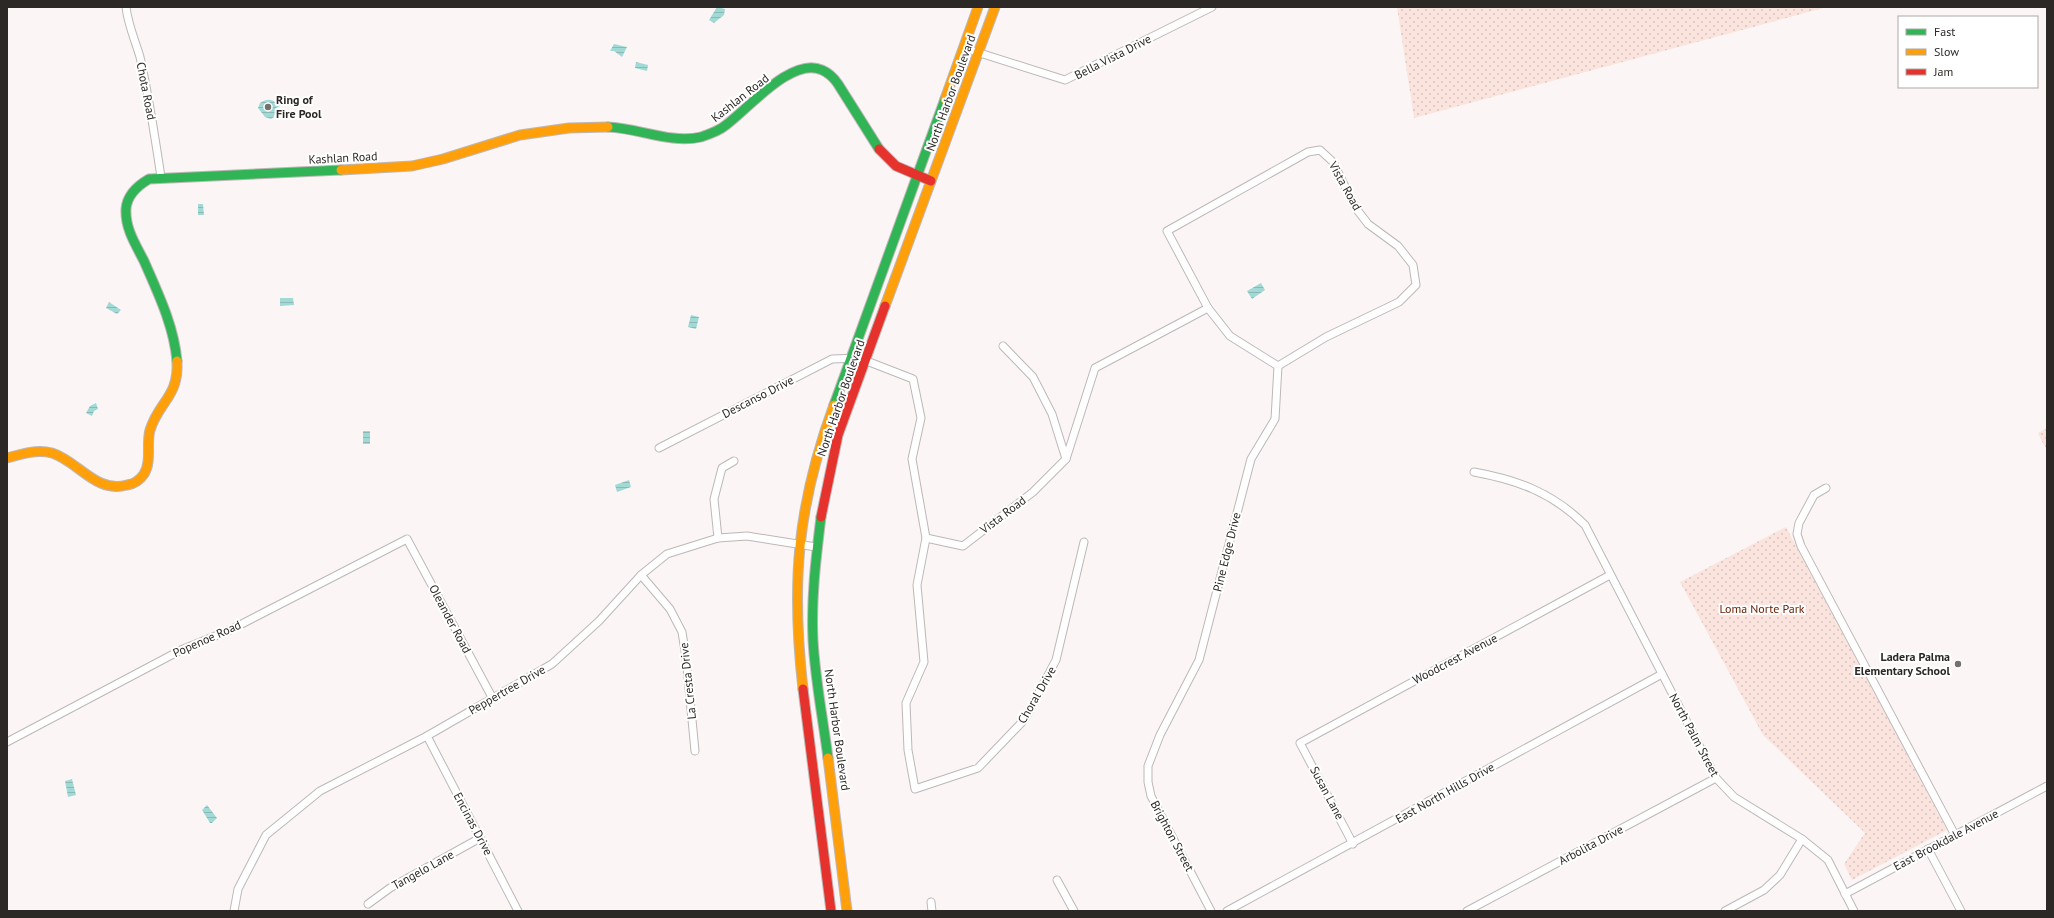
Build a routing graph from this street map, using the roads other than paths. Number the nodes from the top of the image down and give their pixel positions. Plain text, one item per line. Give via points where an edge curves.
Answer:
1 (126, 7) edge
2 (978, 7) edge
3 (995, 7) edge
4 (1212, 7) edge
5 (964, 48) junction
6 (978, 54) junction
7 (916, 175) junction
8 (161, 177) junction
9 (932, 181) junction
10 (1208, 308) junction
11 (1004, 346) dead end
12 (850, 358) junction
13 (863, 359) junction
14 (1278, 366) junction
15 (659, 448) dead end
16 (7, 458) edge
17 (1066, 459) junction
18 (734, 460) dead end
19 (1474, 472) dead end
20 (1826, 488) dead end
21 (718, 538) junction
22 (926, 538) junction
23 (407, 539) joint
24 (1084, 542) dead end
25 (799, 544) junction
26 (816, 547) junction
27 (641, 575) junction
28 (1610, 575) junction
29 (1662, 674) junction
30 (493, 699) junction
31 (1160, 735) joint
32 (427, 736) junction
33 (7, 742) edge
34 (1300, 742) joint
35 (695, 752) dead end
36 (1716, 778) junction
37 (2047, 786) edge
38 (1955, 835) junction
39 (480, 838) junction
40 (1802, 839) junction
41 (1353, 844) junction
42 (1928, 849) junction
43 (1057, 880) dead end
44 (1845, 894) junction
45 (931, 902) dead end
46 (368, 904) dead end
47 (234, 911) edge
48 (518, 911) edge
49 (831, 911) edge
50 (847, 911) edge
51 (932, 911) edge
52 (1074, 911) edge
53 (1211, 911) edge
54 (1227, 911) edge
55 (1467, 911) edge
56 (1725, 911) edge
57 (1854, 911) edge
58 (1961, 911) edge

1 - 8 street, Chota Road via 148,98
2 - 5 main road, North Harbor Boulevard
3 - 6 main road, North Harbor Boulevard
4 - 6 street, Bella Vista Drive via 1066,80
5 - 6 street, Bella Vista Drive
5 - 7 main road, North Harbor Boulevard
6 - 9 main road, North Harbor Boulevard
7 - 8 main road, Kashlan Road via 887,160 836,81 826,71 813,68 787,76 759,96 728,126 699,138 667,138 618,128 588,127 503,139 451,158 412,166
7 - 9 main road, Kashlan Road
7 - 12 main road, North Harbor Boulevard
8 - 16 main road, Kashlan Road via 149,179 135,189 128,201 126,215 157,290 173,338 178,365 171,396 149,433 149,459 145,473 133,484 120,488 91,478 52,453 30,453
9 - 13 main road, North Harbor Boulevard
10 - 14 street, Vista Road via 1230,336
10 - 14 street, Vista Road via 1167,231 1308,152 1320,150 1333,162 1355,207 1368,224 1398,246 1413,265 1416,285 1399,302 1326,337
10 - 17 street, Vista Road via 1095,368
11 - 17 street via 1033,377 1052,414
12 - 13 street, Descanso Drive
12 - 15 street, Descanso Drive via 832,359
12 - 25 main road, North Harbor Boulevard via 816,458
13 - 22 street via 913,379 921,418 912,459
13 - 26 main road, North Harbor Boulevard via 838,435
14 - 31 street, Pine Edge Drive via 1275,419 1251,459 1199,660
17 - 22 street, Vista Road via 1034,492 963,546
18 - 21 street via 722,468 714,499
19 - 28 street, North Palm Street via 1534,488 1557,502 1585,525
20 - 38 street via 1814,494 1799,523 1797,534 1801,546
21 - 25 street, Peppertree Drive via 747,536
21 - 27 street, Peppertree Drive via 666,554
22 - 24 street, Choral Drive via 917,586 924,662 906,703 908,750 915,789 978,768 1025,719 1056,660
23 - 30 street, Oleander Road
23 - 33 street, Popenoe Road via 230,630 181,650
25 - 26 street, Peppertree Drive
25 - 49 main road, North Harbor Boulevard via 800,675
26 - 50 main road, North Harbor Boulevard via 813,584 815,661
27 - 30 street, Peppertree Drive via 599,621 552,664
27 - 35 street, La Cresta Drive via 670,609 682,632
28 - 29 street, North Palm Street
28 - 34 street, Woodcrest Avenue
29 - 36 street, North Palm Street
29 - 41 street, East North Hills Drive
30 - 32 street, Peppertree Drive
31 - 53 street, Brighton Street via 1148,766 1150,796
32 - 39 street, Encinas Drive
32 - 47 street, Peppertree Drive via 320,791 266,835 238,889
34 - 41 street, Susan Lane
36 - 40 street, North Palm Street via 1734,797
36 - 55 street, Arbolita Drive
37 - 38 street, East Brookdale Avenue
38 - 42 street, East Brookdale Avenue
39 - 46 street, Tangelo Lane via 390,888
39 - 48 street, Encinas Drive
40 - 44 street, North Palm Street via 1828,860
40 - 56 street via 1780,875 1764,890
41 - 54 street, East North Hills Drive
42 - 44 street, East Brookdale Avenue
42 - 58 street
43 - 52 street
44 - 57 street, North Palm Street
45 - 51 street

